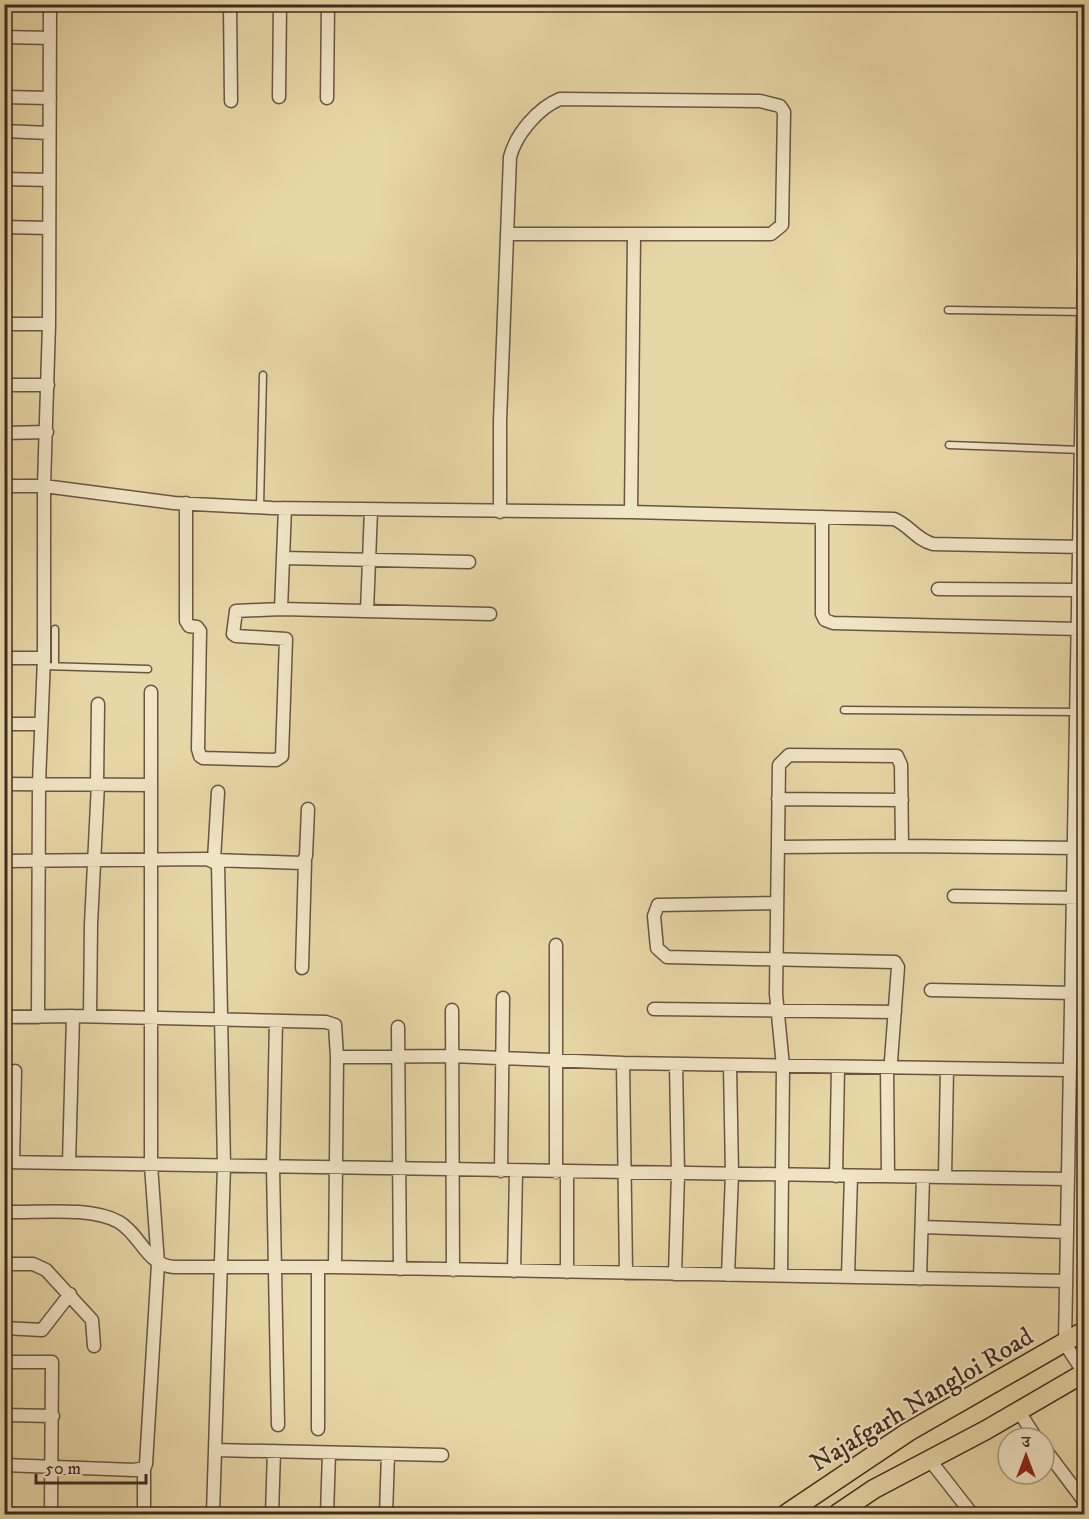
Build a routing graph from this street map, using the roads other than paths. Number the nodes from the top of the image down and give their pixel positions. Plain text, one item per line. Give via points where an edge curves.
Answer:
1 (50, 4) edge
2 (230, 4) edge
3 (280, 4) edge
4 (328, 4) edge
5 (4, 37) edge
6 (50, 38) junction
7 (4, 97) edge
8 (279, 97) dead end
9 (50, 98) junction
10 (327, 98) dead end
11 (231, 101) dead end
12 (4, 131) edge
13 (50, 133) junction
14 (4, 179) edge
15 (49, 180) junction
16 (4, 226) edge
17 (49, 228) junction
18 (507, 234) junction
19 (634, 234) junction
20 (1084, 271) edge
21 (948, 310) dead end
22 (1084, 312) edge
23 (4, 324) edge
24 (49, 324) junction
25 (1084, 353) edge
26 (264, 375) dead end
27 (4, 385) edge
28 (48, 385) junction
29 (1083, 411) edge
30 (47, 432) junction
31 (4, 433) edge
32 (949, 445) dead end
33 (1082, 451) junction
34 (4, 486) edge
35 (44, 486) junction
36 (186, 503) junction
37 (260, 507) junction
38 (285, 508) junction
39 (371, 510) junction
40 (500, 512) junction
41 (631, 512) junction
42 (822, 517) junction
43 (1082, 547) edge
44 (283, 558) junction
45 (369, 560) junction
46 (469, 562) dead end
47 (938, 589) dead end
48 (1079, 590) junction
49 (1082, 608) edge
50 (281, 609) junction
51 (367, 611) junction
52 (489, 614) dead end
53 (56, 629) dead end
54 (1079, 629) junction
55 (1082, 652) edge
56 (4, 658) edge
57 (48, 663) junction
58 (148, 669) dead end
59 (152, 692) dead end
60 (1081, 692) edge
61 (98, 704) dead end
62 (844, 710) dead end
63 (1077, 712) junction
64 (4, 724) edge
65 (41, 724) junction
66 (1081, 754) edge
67 (39, 783) junction
68 (4, 784) edge
69 (98, 784) junction
70 (152, 785) junction
71 (218, 792) dead end
72 (778, 799) junction
73 (902, 800) junction
74 (1080, 801) edge
75 (308, 810) dead end
76 (902, 846) junction
77 (778, 847) junction
78 (1075, 848) junction
79 (94, 860) junction
80 (152, 860) junction
81 (214, 860) junction
82 (4, 861) edge
83 (39, 861) junction
84 (305, 861) junction
85 (954, 896) dead end
86 (1080, 898) edge
87 (777, 903) junction
88 (556, 945) dead end
89 (776, 959) junction
90 (302, 968) dead end
91 (931, 990) dead end
92 (1072, 993) junction
93 (503, 998) dead end
94 (654, 1009) dead end
95 (778, 1009) junction
96 (452, 1010) dead end
97 (895, 1012) junction
98 (73, 1016) junction
99 (90, 1016) junction
100 (4, 1017) edge
101 (38, 1017) junction
102 (150, 1018) junction
103 (220, 1020) junction
104 (276, 1022) junction
105 (398, 1027) dead end
106 (399, 1056) junction
107 (452, 1056) junction
108 (337, 1057) junction
109 (503, 1058) junction
110 (556, 1059) junction
111 (623, 1063) junction
112 (676, 1064) junction
113 (889, 1064) junction
114 (730, 1065) junction
115 (783, 1066) junction
116 (838, 1067) junction
117 (946, 1069) junction
118 (1070, 1070) junction
119 (15, 1071) dead end
120 (9, 1162) edge
121 (69, 1163) junction
122 (151, 1164) junction
123 (224, 1166) junction
124 (273, 1167) junction
125 (336, 1168) junction
126 (399, 1169) junction
127 (453, 1170) junction
128 (501, 1171) junction
129 (516, 1172) junction
130 (561, 1172) junction
131 (624, 1173) junction
132 (678, 1174) junction
133 (732, 1174) junction
134 (783, 1175) junction
135 (836, 1176) junction
136 (851, 1176) junction
137 (888, 1176) junction
138 (923, 1177) junction
139 (945, 1177) junction
140 (1068, 1179) junction
141 (4, 1212) edge
142 (922, 1227) junction
143 (1066, 1232) junction
144 (4, 1264) edge
145 (158, 1264) junction
146 (318, 1267) junction
147 (220, 1268) junction
148 (334, 1268) junction
149 (274, 1269) junction
150 (400, 1269) junction
151 (453, 1270) junction
152 (514, 1271) junction
153 (567, 1272) junction
154 (626, 1273) junction
155 (675, 1274) junction
156 (728, 1275) junction
157 (781, 1276) junction
158 (848, 1277) junction
159 (920, 1279) junction
160 (1066, 1281) junction
161 (70, 1294) junction
162 (4, 1328) edge
163 (1084, 1331) edge
164 (1065, 1344) junction
165 (94, 1346) dead end
166 (4, 1362) edge
167 (1084, 1373) edge
168 (1018, 1410) junction
169 (4, 1415) edge
170 (53, 1416) junction
171 (278, 1425) dead end
172 (1028, 1426) edge
173 (318, 1429) dead end
174 (215, 1450) junction
175 (274, 1451) junction
176 (329, 1453) junction
177 (388, 1454) junction
178 (442, 1455) dead end
179 (929, 1459) junction
180 (1056, 1464) edge
181 (4, 1465) edge
182 (52, 1466) junction
183 (144, 1468) junction
184 (1084, 1501) edge
185 (841, 1514) edge
186 (51, 1515) edge
187 (144, 1515) edge
188 (213, 1515) edge
189 (272, 1515) edge
190 (327, 1515) edge
191 (386, 1515) edge
192 (786, 1515) edge
193 (972, 1515) edge

1 - 6 street
2 - 11 street
3 - 8 street
4 - 10 street
5 - 6 street
6 - 9 street
7 - 9 street
9 - 13 street
12 - 13 street
13 - 15 street
14 - 15 street
15 - 17 street
16 - 17 street
17 - 24 street
18 - 19 street
18 - 19 street via 513,143 550,103 560,99 760,101 780,106 784,112 784,169 782,225 777,231
18 - 40 street
19 - 41 street
20 - 22 street
21 - 22 lane
22 - 25 street
23 - 24 street
24 - 28 street
25 - 29 street
26 - 37 lane
27 - 28 street
28 - 30 street
29 - 33 street
30 - 31 street
30 - 35 street
32 - 33 lane
33 - 43 street
34 - 35 street
35 - 36 street
35 - 57 street
36 - 37 street
36 - 50 street via 186,621 200,631 200,756 280,759 286,639 236,636 233,621 236,611
37 - 38 street
38 - 39 street
38 - 44 street
39 - 40 street
39 - 45 street
40 - 41 street
41 - 42 street
42 - 43 street via 894,519 933,544
42 - 54 street via 825,620 925,627
43 - 48 street
44 - 45 street
44 - 50 street
45 - 46 street
45 - 51 street
47 - 48 street
48 - 49 street
49 - 54 street
50 - 51 street
51 - 52 street
53 - 57 lane
54 - 55 street
55 - 60 street
56 - 57 street
57 - 58 lane
57 - 65 street
59 - 70 street
60 - 63 street
61 - 69 street
62 - 63 lane
63 - 66 street
64 - 65 street
65 - 67 street
66 - 74 street
67 - 68 street
67 - 69 street
67 - 83 street
69 - 70 street
69 - 79 street
70 - 80 street
71 - 81 street
72 - 73 street
72 - 73 street via 779,765 789,755 893,755 901,762
72 - 77 street
73 - 76 street
74 - 78 street
75 - 84 street
76 - 77 street
76 - 78 street
77 - 87 street
78 - 86 street
79 - 80 street
79 - 83 street
79 - 99 street
80 - 81 street
80 - 102 street
81 - 84 street
81 - 103 street via 219,870 220,895
82 - 83 street
83 - 101 street
84 - 90 street
85 - 86 street
86 - 92 street
87 - 89 street
87 - 89 street via 663,904 658,905 654,916 657,948 667,957
88 - 110 street
89 - 95 street
89 - 97 street via 895,962
91 - 92 street
92 - 118 street
93 - 109 street
94 - 95 street
95 - 97 street
95 - 115 street
96 - 107 street
97 - 113 street
98 - 99 street
98 - 101 street
98 - 121 street
99 - 102 street
100 - 101 street
102 - 103 street
102 - 122 street
103 - 104 street
103 - 123 street
104 - 108 street via 331,1023 336,1031
104 - 124 street
105 - 106 street
106 - 107 street
106 - 108 street
106 - 126 street
107 - 109 street
107 - 127 street
108 - 125 street
109 - 110 street
109 - 128 street
110 - 111 street
110 - 130 street
111 - 112 street
111 - 131 street
112 - 114 street
112 - 132 street
113 - 116 street
113 - 117 street
113 - 137 street
114 - 115 street
114 - 133 street
115 - 116 street
115 - 134 street
116 - 135 street
117 - 118 street
117 - 139 street
118 - 140 street
119 - 120 street
120 - 121 street
121 - 122 street
122 - 123 street
122 - 145 street
123 - 124 street
123 - 147 street
124 - 125 street
124 - 149 street
125 - 126 street
125 - 148 street
126 - 127 street
126 - 150 street
127 - 128 street
127 - 151 street
128 - 129 street
129 - 130 street
129 - 152 street
130 - 131 street
130 - 153 street
131 - 132 street
131 - 154 street
132 - 133 street
132 - 155 street
133 - 134 street
133 - 156 street
134 - 135 street
134 - 157 street
135 - 136 street
136 - 137 street
136 - 158 street
137 - 138 street
138 - 139 street
138 - 142 street
139 - 140 street
140 - 143 street
141 - 145 street via 105,1216 129,1230
142 - 143 street
142 - 159 street
143 - 160 street
144 - 161 street via 39,1266
145 - 147 street
145 - 183 street
146 - 148 street
146 - 149 street
146 - 173 street
147 - 149 street
147 - 174 street
148 - 150 street
149 - 171 street
150 - 151 street
151 - 152 street
152 - 153 street
153 - 154 street
154 - 155 street
155 - 156 street
156 - 157 street
157 - 158 street
158 - 159 street
159 - 160 street
160 - 164 street
161 - 162 street via 42,1330
161 - 165 street via 92,1320
163 - 164 main road, Najafgarh Nangloi Road
164 - 167 street
164 - 192 main road, Najafgarh Nangloi Road via 908,1432
166 - 170 street via 52,1362
167 - 168 main road
168 - 172 street
168 - 179 main road
169 - 170 street
170 - 182 street
174 - 175 street
174 - 188 street
175 - 176 street
175 - 189 street
176 - 177 street
176 - 190 street
177 - 178 street
177 - 191 street
179 - 185 main road via 874,1489
179 - 193 street
180 - 184 street
181 - 182 street
182 - 183 street
182 - 186 street
183 - 187 street

